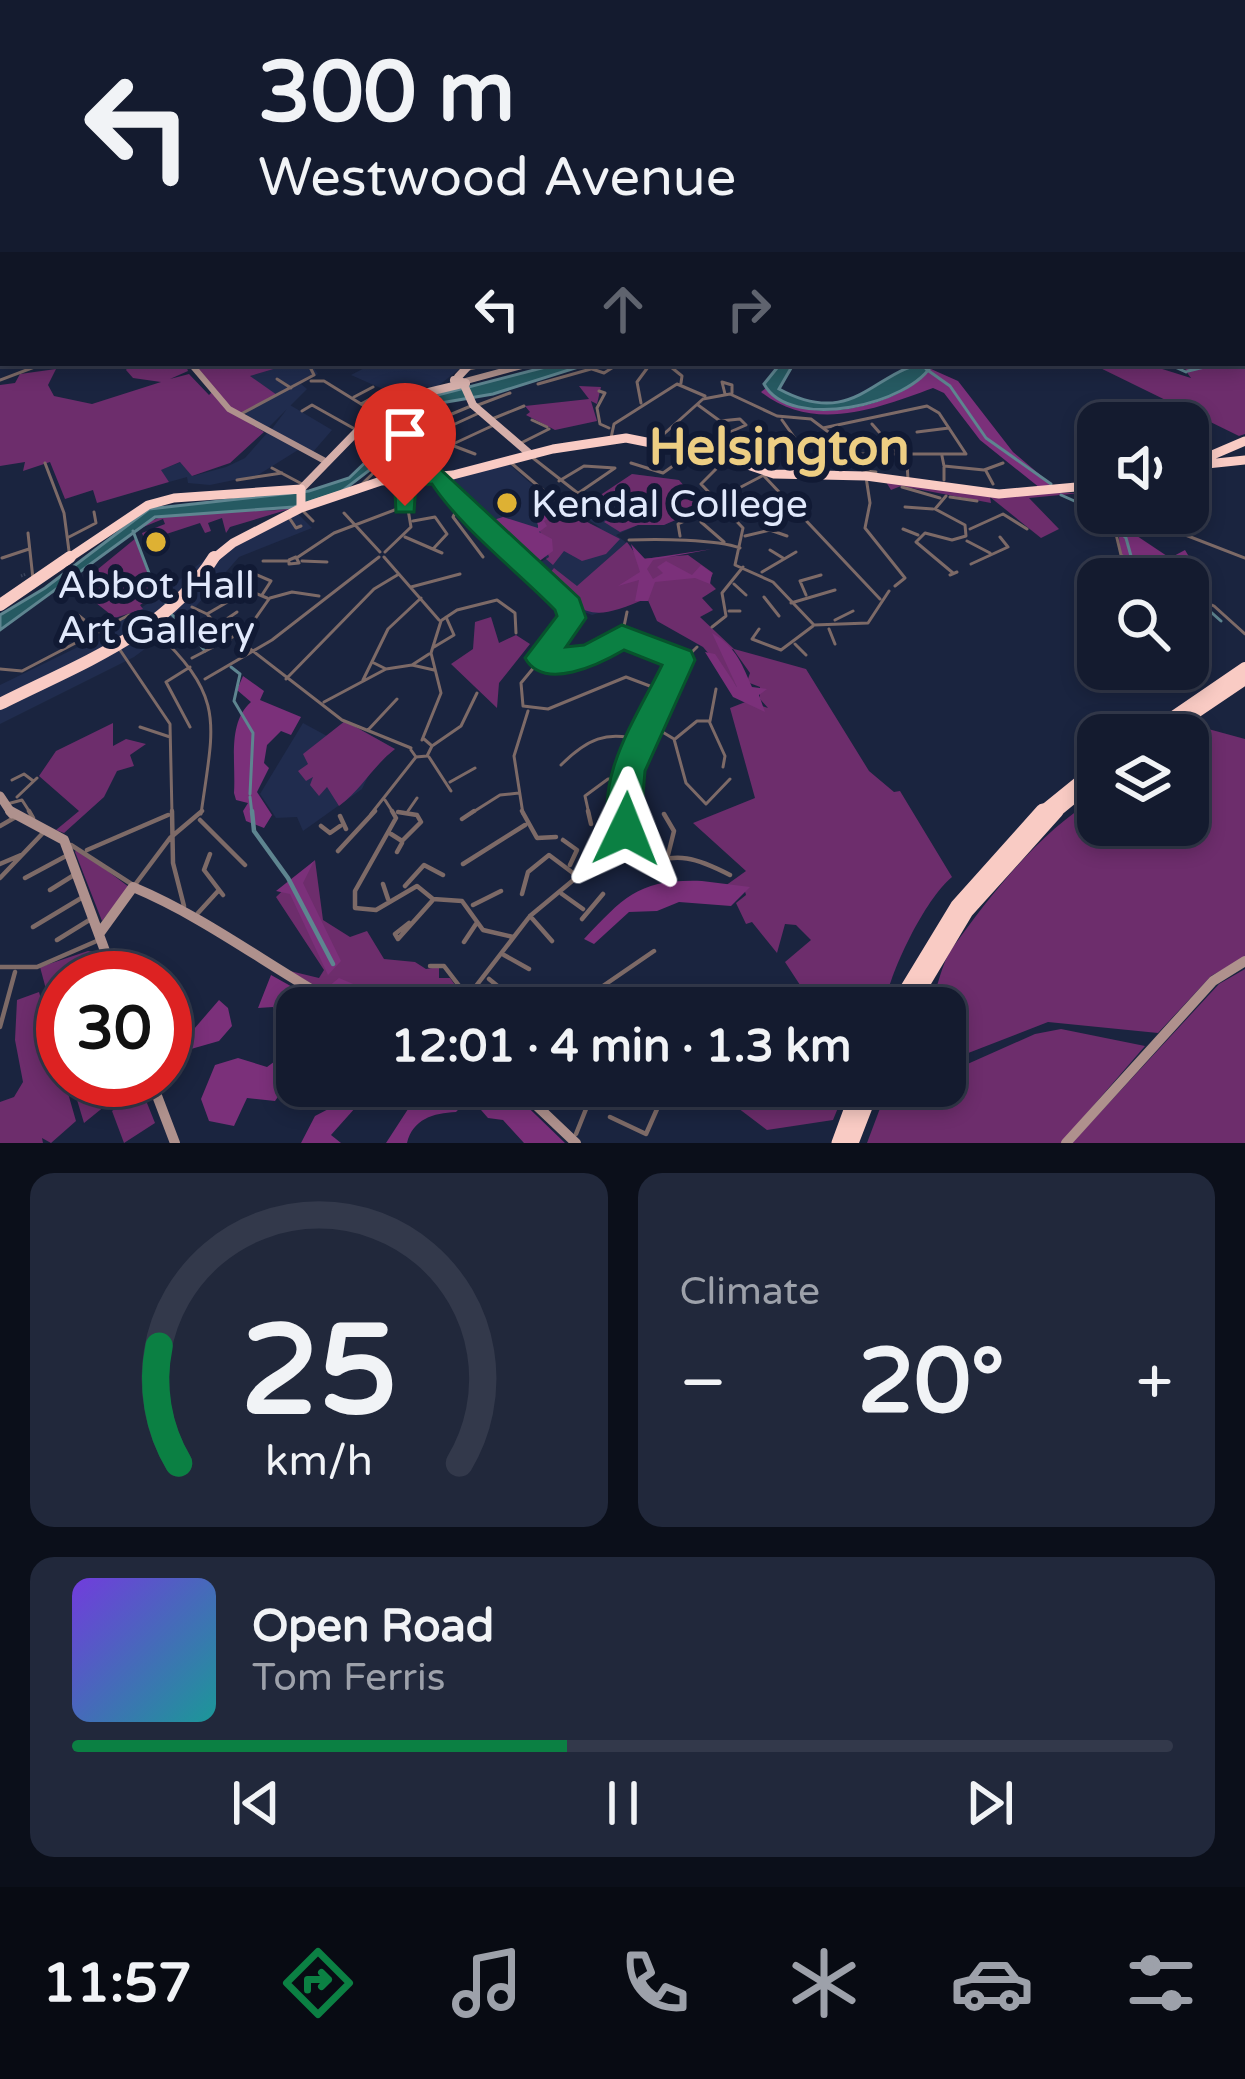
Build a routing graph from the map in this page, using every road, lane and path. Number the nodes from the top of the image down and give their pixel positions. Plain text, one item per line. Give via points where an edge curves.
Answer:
1 (10, 366) edge
2 (20, 366) edge
3 (35, 366) edge
4 (192, 366) edge
5 (489, 366) edge
6 (521, 366) edge
7 (600, 366) edge
8 (646, 366) edge
9 (670, 366) edge
10 (310, 367) dead end
11 (29, 368) junction
12 (8, 376) junction
13 (278, 379) dead end
14 (0, 380) edge
15 (311, 381) dead end
16 (460, 381) edge
17 (340, 382) dead end
18 (682, 382) junction
19 (538, 384) dead end
20 (374, 387) dead end
21 (292, 388) junction
22 (386, 390) dead end
23 (599, 391) dead end
24 (343, 392) junction
25 (510, 393) dead end
26 (725, 394) junction
27 (732, 394) junction
28 (334, 398) dead end
29 (352, 398) junction
30 (640, 398) junction
31 (707, 398) junction
32 (323, 399) dead end
33 (648, 399) junction
34 (361, 404) junction
35 (696, 404) junction
36 (641, 405) junction
37 (475, 406) junction
38 (524, 406) dead end
39 (315, 407) junction
40 (302, 411) dead end
41 (375, 413) junction
42 (243, 415) junction
43 (781, 417) junction
44 (532, 420) dead end
45 (720, 421) junction
46 (493, 422) junction
47 (871, 422) junction
48 (416, 423) dead end
49 (823, 428) junction
50 (950, 428) junction
51 (354, 429) junction
52 (917, 432) dead end
53 (611, 433) junction
54 (838, 441) junction
55 (655, 442) junction
56 (519, 444) junction
57 (452, 445) junction
58 (1239, 445) edge
59 (396, 448) junction
60 (741, 451) dead end
61 (699, 452) junction
62 (898, 453) junction
63 (475, 454) dead end
64 (530, 454) junction
65 (865, 455) junction
66 (942, 455) junction
67 (727, 458) junction
68 (1209, 458) edge
69 (325, 461) junction
70 (509, 461) junction
71 (1243, 461) edge
72 (45, 463) dead end
73 (631, 463) dead end
74 (1003, 463) dead end
75 (410, 464) junction
76 (1209, 464) edge
77 (944, 466) junction
78 (272, 468) dead end
79 (984, 470) junction
80 (868, 472) junction
81 (282, 473) junction
82 (764, 473) junction
83 (421, 475) dead end
84 (439, 476) junction
85 (403, 478) junction
86 (237, 480) dead end
87 (559, 482) junction
88 (993, 484) dead end
89 (222, 485) dead end
90 (906, 487) junction
91 (356, 488) junction
92 (1077, 488) edge
93 (944, 491) junction
94 (577, 494) junction
95 (779, 497) junction
96 (218, 499) junction
97 (304, 500) junction
98 (717, 500) junction
99 (977, 501) dead end
100 (363, 503) dead end
101 (458, 505) junction
102 (593, 505) dead end
103 (405, 506) junction
104 (563, 507) dead end
105 (908, 507) dead end
106 (935, 509) junction
107 (94, 512) dead end
108 (319, 512) dead end
109 (344, 513) dead end
110 (288, 517) junction
111 (738, 518) junction
112 (412, 520) junction
113 (687, 520) dead end
114 (701, 521) dead end
115 (355, 524) junction
116 (301, 526) dead end
117 (903, 529) dead end
118 (968, 529) junction
119 (1028, 530) dead end
120 (28, 533) dead end
121 (1183, 534) edge
122 (918, 535) junction
123 (743, 536) junction
124 (787, 536) dead end
125 (68, 537) junction
126 (405, 537) junction
127 (1000, 537) dead end
128 (680, 538) junction
129 (964, 539) junction
130 (628, 541) dead end
131 (724, 542) junction
132 (937, 545) dead end
133 (740, 548) junction
134 (30, 549) junction
135 (433, 549) junction
136 (770, 550) dead end
137 (796, 552) dead end
138 (926, 552) junction
139 (442, 553) dead end
140 (484, 553) dead end
141 (991, 554) junction
142 (382, 555) junction
143 (74, 556) junction
144 (2, 558) edge
145 (1245, 558) edge
146 (299, 559) junction
147 (784, 560) junction
148 (263, 561) dead end
149 (327, 562) dead end
150 (971, 564) dead end
151 (743, 567) junction
152 (241, 568) dead end
153 (805, 568) dead end
154 (399, 574) junction
155 (460, 574) dead end
156 (761, 574) junction
157 (914, 574) dead end
158 (953, 574) dead end
159 (812, 575) junction
160 (821, 575) dead end
161 (31, 577) junction
162 (905, 578) junction
163 (732, 582) junction
164 (411, 587) junction
165 (835, 590) dead end
166 (781, 593) junction
167 (746, 595) dead end
168 (807, 596) junction
169 (266, 597) junction
170 (323, 597) junction
171 (421, 598) junction
172 (881, 600) junction
173 (790, 604) junction
174 (1209, 604) edge
175 (0, 605) edge
176 (192, 607) dead end
177 (727, 610) junction
178 (740, 611) dead end
179 (853, 611) dead end
180 (237, 612) dead end
181 (627, 612) dead end
182 (207, 614) junction
183 (78, 615) dead end
184 (779, 616) dead end
185 (157, 617) junction
186 (842, 617) junction
187 (801, 618) junction
188 (443, 619) junction
189 (835, 620) dead end
190 (218, 625) junction
191 (814, 625) junction
192 (712, 626) dead end
193 (850, 627) junction
194 (759, 628) dead end
195 (829, 628) junction
196 (99, 632) junction
197 (517, 633) dead end
198 (1245, 634) edge
199 (797, 635) junction
200 (622, 636) junction
201 (743, 638) dead end
202 (752, 639) junction
203 (234, 640) junction
204 (794, 642) junction
205 (835, 644) dead end
206 (116, 646) junction
207 (697, 647) dead end
208 (785, 649) junction
209 (432, 650) junction
210 (253, 653) junction
211 (806, 655) dead end
212 (192, 658) dead end
213 (540, 658) junction
214 (794, 659) dead end
215 (680, 660) junction
216 (372, 662) junction
217 (412, 665) junction
218 (191, 666) junction
219 (1245, 668) edge
220 (0, 669) edge
221 (386, 669) junction
222 (435, 670) junction
223 (1245, 679) edge
224 (203, 680) junction
225 (284, 680) junction
226 (363, 680) junction
227 (148, 687) junction
228 (716, 688) dead end
229 (663, 692) junction
230 (137, 693) dead end
231 (477, 693) dead end
232 (344, 694) junction
233 (397, 699) dead end
234 (322, 702) junction
235 (0, 704) edge
236 (529, 710) junction
237 (339, 713) junction
238 (1178, 714) edge
239 (1193, 714) edge
240 (710, 722) junction
241 (651, 725) junction
242 (140, 727) dead end
243 (190, 727) dead end
244 (367, 731) junction
245 (172, 737) junction
246 (674, 739) junction
247 (422, 740) junction
248 (644, 742) junction
249 (432, 746) junction
250 (411, 748) junction
251 (428, 756) junction
252 (416, 757) junction
253 (561, 761) dead end
254 (719, 764) dead end
255 (475, 768) dead end
256 (626, 779) junction
257 (12, 780) dead end
258 (732, 781) dead end
259 (1077, 784) edge
260 (520, 793) junction
261 (1077, 794) edge
262 (417, 798) dead end
263 (7, 800) edge
264 (385, 800) junction
265 (706, 804) junction
266 (397, 812) junction
267 (408, 812) junction
268 (711, 812) dead end
269 (169, 814) junction
270 (664, 814) dead end
271 (340, 816) dead end
272 (14, 818) junction
273 (199, 819) junction
274 (463, 819) dead end
275 (526, 824) junction
276 (591, 824) dead end
277 (0, 826) edge
278 (32, 826) junction
279 (321, 826) dead end
280 (340, 826) junction
281 (348, 830) junction
282 (43, 833) dead end
283 (389, 833) junction
284 (170, 838) junction
285 (402, 841) junction
286 (69, 849) junction
287 (87, 850) junction
288 (338, 851) dead end
289 (397, 852) dead end
290 (619, 853) junction
291 (24, 854) junction
292 (210, 854) dead end
293 (668, 855) junction
294 (366, 857) dead end
295 (375, 863) junction
296 (464, 863) dead end
297 (0, 864) edge
298 (245, 865) dead end
299 (569, 866) junction
300 (77, 874) junction
301 (443, 875) dead end
302 (730, 875) dead end
303 (577, 877) junction
304 (0, 878) edge
305 (25, 878) dead end
306 (348, 882) dead end
307 (383, 884) dead end
308 (134, 886) junction
309 (406, 888) junction
310 (50, 890) dead end
311 (355, 891) junction
312 (501, 891) dead end
313 (560, 892) junction
314 (522, 894) dead end
315 (603, 895) dead end
316 (85, 896) junction
317 (389, 899) junction
318 (433, 899) junction
319 (342, 904) dead end
320 (354, 904) junction
321 (472, 906) junction
322 (585, 910) junction
323 (191, 912) junction
324 (530, 916) junction
325 (93, 918) junction
326 (582, 919) dead end
327 (409, 923) dead end
328 (476, 924) junction
329 (34, 927) dead end
330 (100, 936) junction
331 (513, 937) junction
332 (57, 940) dead end
333 (553, 941) dead end
334 (464, 943) dead end
335 (105, 951) edge
336 (655, 951) dead end
337 (502, 954) junction
338 (1245, 961) edge
339 (430, 966) dead end
340 (7, 969) edge
341 (529, 969) dead end
342 (449, 972) junction
343 (0, 976) edge
344 (487, 977) junction
345 (441, 978) dead end
346 (305, 987) edge
347 (460, 987) edge
348 (478, 987) edge
349 (499, 987) edge
350 (602, 987) edge
351 (909, 987) edge
352 (921, 987) edge
353 (0, 1028) edge
354 (161, 1107) edge
355 (538, 1107) edge
356 (585, 1107) edge
357 (658, 1107) edge
358 (852, 1107) edge
359 (865, 1107) edge
360 (610, 1117) dead end
361 (574, 1142) edge
362 (175, 1143) edge
363 (839, 1143) edge
364 (851, 1143) edge
365 (1066, 1143) edge

1 - 12 street
2 - 11 street
3 - 11 street
4 - 42 street
5 - 16 street
6 - 16 street
7 - 19 street
8 - 30 street via 636,383
9 - 18 street
10 - 21 street via 315,374
11 - 12 street
12 - 14 street
13 - 21 street
15 - 24 street
16 - 37 main road
16 - 41 main road
17 - 24 street
18 - 31 street
18 - 33 street
20 - 29 street
21 - 42 street
22 - 34 street
23 - 53 street via 600,424
24 - 28 street
24 - 29 street
25 - 37 street
26 - 27 street
26 - 27 street via 722,382
26 - 31 street
27 - 43 street
29 - 34 street
30 - 33 street
30 - 36 street
31 - 35 street
32 - 39 street
33 - 36 street
34 - 41 street
35 - 45 street
35 - 55 street
36 - 53 street
37 - 46 main road
37 - 48 street
37 - 59 street
38 - 46 street
39 - 40 street
39 - 51 street
41 - 51 main road
42 - 69 street
43 - 49 street via 807,417
43 - 54 street via 799,444
44 - 56 street via 549,429
45 - 45 street via 715,437 746,424 740,419
46 - 56 main road
46 - 57 street
47 - 49 street
47 - 50 street via 918,406 933,408
47 - 62 street
49 - 54 street
50 - 52 street
50 - 66 street via 966,454
51 - 69 main road
53 - 55 highway
53 - 64 highway
54 - 65 street
55 - 61 highway
56 - 64 main road
57 - 63 street
57 - 75 street
58 - 68 highway
58 - 71 highway
59 - 75 street
59 - 91 street
60 - 61 street
61 - 67 highway
61 - 73 street via 663,473
62 - 65 street
62 - 66 street
62 - 90 street via 907,464
64 - 70 highway
64 - 87 street
65 - 80 street
66 - 77 street
67 - 82 highway
67 - 98 street via 701,482
69 - 97 main road
70 - 84 highway
70 - 104 street
71 - 76 highway
72 - 125 street
74 - 79 street
75 - 83 street
77 - 79 street
77 - 93 street
78 - 81 street
79 - 88 street
80 - 82 highway
80 - 90 highway
80 - 162 street via 868,536
81 - 86 street
81 - 97 street
82 - 95 street
82 - 98 street
84 - 85 highway
84 - 101 street
85 - 91 highway
85 - 103 street
87 - 94 street
87 - 94 street via 584,466 615,468
89 - 96 street
90 - 93 highway
91 - 97 highway
91 - 100 street
92 - 93 highway
93 - 99 street
93 - 106 street
94 - 102 street
95 - 111 street
95 - 172 street
96 - 97 highway via 285,491
96 - 143 highway via 148,505
97 - 108 street
97 - 110 highway
98 - 111 street
101 - 140 street via 453,517
101 - 213 street via 572,609
103 - 112 street
103 - 115 street
105 - 106 street
106 - 118 street
107 - 125 street via 96,523
109 - 115 street
110 - 116 street
110 - 185 highway via 219,552 203,578
111 - 123 street
112 - 126 street
112 - 135 street via 435,517 447,534
113 - 128 street via 678,524
114 - 131 street
115 - 142 street
115 - 146 street
117 - 122 street
118 - 119 street via 1002,513
118 - 129 street
120 - 134 street
121 - 145 street
122 - 129 street
122 - 138 street
123 - 124 street
123 - 133 street
125 - 143 street
126 - 135 street
126 - 142 street
127 - 141 street via 1010,545
128 - 130 street
128 - 131 street via 701,548
129 - 141 street
131 - 133 street
132 - 138 street
133 - 151 street via 733,562
134 - 144 street
134 - 161 street
135 - 139 street
136 - 147 street
137 - 147 street
138 - 158 street
141 - 150 street
142 - 154 street
142 - 170 street
143 - 161 highway
146 - 148 street
146 - 149 street
147 - 156 street
151 - 156 street
151 - 163 street
152 - 169 street via 271,580
153 - 159 street
154 - 164 street
154 - 225 street
155 - 164 street
156 - 166 street
157 - 162 street
159 - 160 street
159 - 168 street via 798,583
161 - 175 highway
162 - 172 street
163 - 167 street
163 - 177 street via 722,593
164 - 171 street
165 - 168 street
166 - 173 street
166 - 184 street via 765,599
168 - 173 street
169 - 170 street
169 - 182 street via 248,590
169 - 203 street via 262,613
170 - 210 street
171 - 188 street
171 - 216 street via 388,629
172 - 193 street via 884,608 868,622
173 - 187 street
174 - 198 street
176 - 182 street
177 - 178 street
177 - 192 street
179 - 186 street
180 - 190 street
181 - 200 street
182 - 190 street
183 - 196 street
185 - 196 street via 128,615
185 - 206 highway
185 - 218 street
186 - 189 street
186 - 193 street
187 - 191 street
187 - 199 street
188 - 197 street via 497,600 515,613
188 - 209 street
188 - 209 street via 454,635
190 - 203 street
191 - 195 street
191 - 199 street
193 - 195 street
194 - 202 street
195 - 205 street
196 - 220 street via 22,670
199 - 204 street
200 - 213 street via 561,664
200 - 215 street
201 - 202 street
202 - 208 street
203 - 210 street
203 - 212 street
204 - 208 street
204 - 211 street
206 - 227 street
206 - 235 highway
207 - 215 street
208 - 214 street
209 - 217 street
209 - 222 street
210 - 224 street
210 - 225 street
213 - 236 street via 519,689
215 - 229 street
216 - 221 street
216 - 226 street
217 - 221 street
217 - 222 street
218 - 224 street
218 - 243 street via 166,682
219 - 238 highway
221 - 226 street
222 - 247 street via 441,693
223 - 239 highway
224 - 273 street via 214,723
225 - 234 street
226 - 232 street
227 - 230 street
227 - 245 street
228 - 240 street
229 - 236 street via 626,677
229 - 241 street
231 - 249 street via 461,726
232 - 234 street
232 - 237 street
233 - 244 street
234 - 237 street
236 - 260 street via 512,738
237 - 244 street
240 - 246 street via 697,721
240 - 254 street via 725,756
241 - 246 street
241 - 248 street
242 - 245 street
244 - 250 street
245 - 269 street
246 - 265 street via 683,784
247 - 249 street
247 - 250 street
248 - 253 street via 601,733
248 - 256 street
249 - 251 street
250 - 252 street
251 - 252 street
251 - 255 street via 450,787
252 - 264 street
256 - 276 street via 608,779 583,795
256 - 290 street
257 - 263 street via 35,780
258 - 265 street
259 - 351 highway via 1022,828 972,885
260 - 274 street via 500,795
260 - 275 street
261 - 352 highway via 989,880
262 - 267 street
263 - 272 street
263 - 278 street via 28,805
264 - 266 street
264 - 281 street
265 - 268 street
266 - 267 street
266 - 283 street
267 - 285 street via 421,822
269 - 284 street
269 - 287 street
270 - 293 street via 674,832
271 - 280 street
272 - 277 street
272 - 278 street
273 - 284 street
273 - 298 street
275 - 296 street
275 - 299 street via 537,838 560,838 577,850
278 - 286 street
279 - 280 street via 330,833
280 - 281 street
281 - 288 street
282 - 291 street
283 - 285 street
283 - 295 street
284 - 308 street
284 - 323 street via 174,882
285 - 289 street
286 - 287 street
286 - 300 street
286 - 305 street
287 - 308 street
290 - 293 street via 642,866
290 - 303 street
291 - 297 street
291 - 304 street
292 - 323 street via 204,870 221,892
293 - 302 street
294 - 295 street
295 - 311 street
299 - 303 street
299 - 314 street via 549,855 528,872
300 - 310 street
300 - 316 street
301 - 309 street via 431,862
303 - 313 street
306 - 311 street
307 - 317 street
308 - 323 street
308 - 330 street
309 - 317 street
309 - 318 street
311 - 320 street
312 - 321 street
313 - 322 street
313 - 324 street
315 - 322 street
316 - 325 street
316 - 329 street
317 - 320 street via 366,913
318 - 321 street
318 - 327 street
319 - 320 street
321 - 328 street
322 - 326 street
323 - 346 street
324 - 331 street
324 - 333 street
325 - 330 street
325 - 332 street
328 - 331 street
328 - 334 street
330 - 335 street
330 - 340 street via 79,952
331 - 337 street
336 - 350 street
337 - 341 street
337 - 344 street
338 - 365 street via 1213,982
339 - 342 street
340 - 343 street
340 - 353 street
342 - 345 street
342 - 347 street
344 - 348 street
344 - 349 street
354 - 362 street
355 - 361 street
356 - 361 street
357 - 360 street via 646,1134
358 - 363 highway
359 - 364 highway

